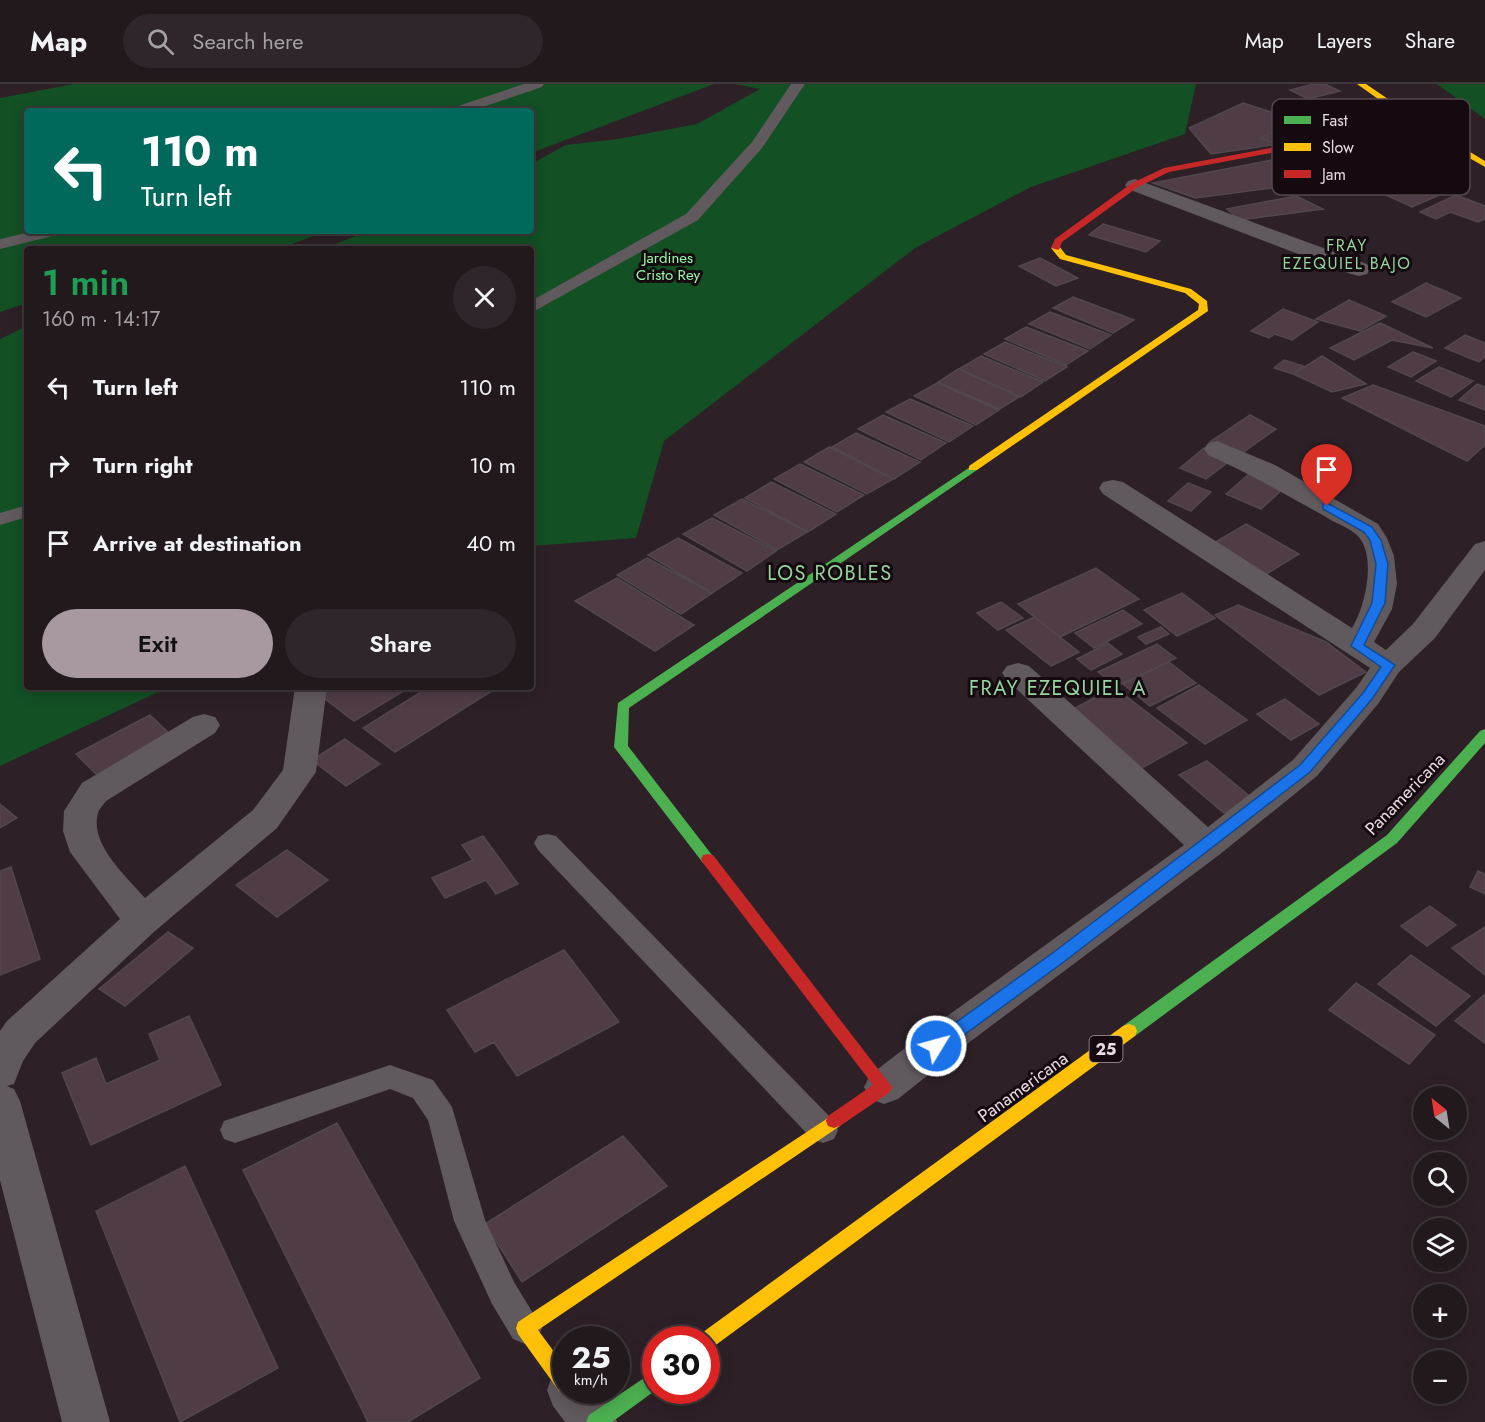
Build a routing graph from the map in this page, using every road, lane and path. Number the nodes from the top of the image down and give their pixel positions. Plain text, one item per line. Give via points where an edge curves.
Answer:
1 (537, 84) edge
2 (798, 84) edge
3 (1361, 84) edge
4 (1382, 99) edge
5 (467, 108) edge
6 (1272, 150) edge
7 (1470, 155) edge
8 (1485, 165) edge
9 (1135, 185) junction
10 (42, 234) edge
11 (0, 244) edge
12 (1359, 269) dead end
13 (534, 306) edge
14 (1216, 449) dead end
15 (1113, 488) dead end
16 (24, 512) edge
17 (0, 519) edge
18 (1485, 550) edge
19 (1357, 646) junction
20 (1388, 665) junction
21 (1018, 673) dead end
22 (311, 690) edge
23 (204, 725) dead end
24 (1485, 734) edge
25 (547, 843) dead end
26 (1207, 846) junction
27 (142, 921) junction
28 (0, 1072) edge
29 (884, 1087) junction
30 (0, 1101) edge
31 (235, 1130) dead end
32 (823, 1130) junction
33 (525, 1328) junction
34 (720, 1331) edge
35 (552, 1365) edge
36 (642, 1389) edge
37 (581, 1404) edge
38 (86, 1422) edge
39 (595, 1422) edge

1 - 5 lane
2 - 13 lane via 757,145 692,217
3 - 4 street
6 - 9 street via 1167,170
7 - 8 street
9 - 12 street
9 - 29 street via 1058,241 1056,249 1063,257 1188,291 1204,303 1203,311 623,706 621,747
10 - 11 lane
14 - 19 street via 1264,471 1368,530 1376,540 1382,564 1378,603
15 - 19 street
16 - 17 lane
18 - 20 street via 1424,631
19 - 20 street
20 - 26 street via 1367,696 1305,768
21 - 26 street
22 - 27 street via 299,772 265,819
23 - 27 street via 94,792 81,811 80,831 88,852
24 - 34 street, Panamericana / 25 via 1392,839
25 - 32 lane
26 - 29 street
27 - 28 street via 21,1032 5,1056
29 - 32 street
30 - 38 street
31 - 33 lane via 390,1077 423,1089 442,1116 470,1221 503,1293
32 - 33 street
33 - 35 street
36 - 39 street
37 - 39 street

